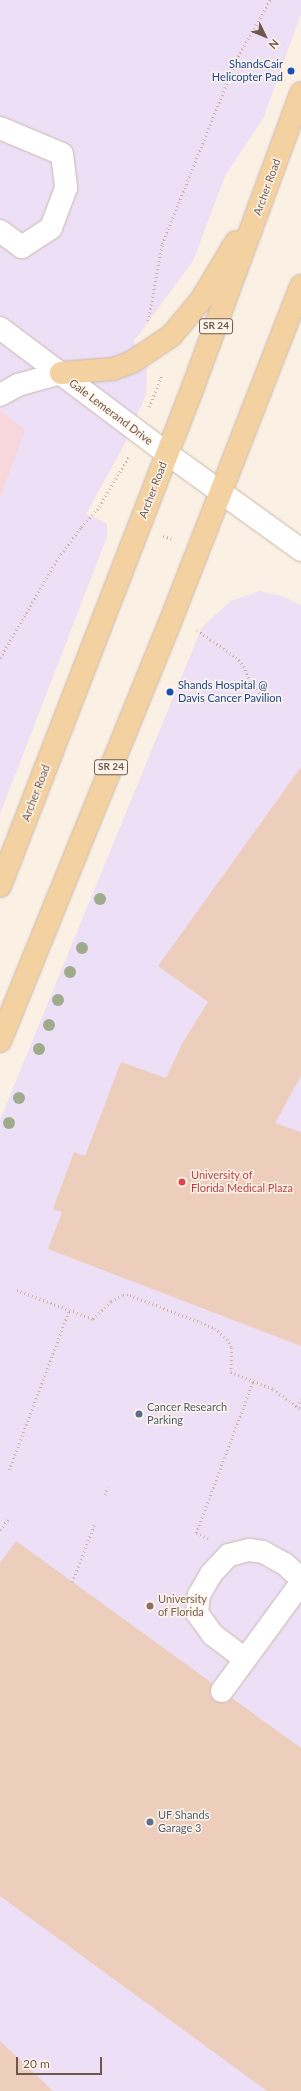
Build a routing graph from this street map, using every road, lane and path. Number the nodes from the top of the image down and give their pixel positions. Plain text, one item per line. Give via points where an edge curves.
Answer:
1 (270, 0) edge
2 (301, 93) edge
3 (0, 128) edge
4 (264, 197) junction
5 (0, 231) edge
6 (301, 286) edge
7 (0, 328) edge
8 (148, 329) dead end
9 (61, 373) junction
10 (158, 373) dead end
11 (0, 395) edge
12 (153, 399) dead end
13 (168, 454) junction
14 (130, 455) dead end
15 (222, 493) junction
16 (160, 534) dead end
17 (172, 539) dead end
18 (301, 550) edge
19 (197, 630) dead end
20 (0, 658) edge
21 (263, 696) dead end
22 (0, 886) edge
23 (0, 1041) edge
24 (17, 1290) dead end
25 (69, 1310) junction
26 (253, 1381) junction
27 (301, 1400) edge
28 (296, 1406) junction
29 (301, 1409) edge
30 (9, 1470) dead end
31 (108, 1487) dead end
32 (105, 1495) dead end
33 (10, 1518) dead end
34 (95, 1523) dead end
35 (0, 1530) edge
36 (214, 1540) dead end
37 (301, 1579) edge
38 (72, 1582) dead end
39 (301, 1583) edge
40 (245, 1659) junction
41 (222, 1691) dead end

1 - 8 path via 236,60 162,244 148,310
2 - 4 main road, Archer Road / SR 24
3 - 5 street via 62,154 66,188 51,228 22,247
4 - 9 main road via 202,299 171,336 132,362 113,368
4 - 13 main road, Archer Road / SR 24
6 - 15 main road, SR 24
7 - 9 street, Gale Lemerand Drive
9 - 11 street via 18,385
9 - 13 street, Gale Lemerand Drive
10 - 12 path via 161,378
13 - 15 street, Gale Lemerand Drive
13 - 22 main road, Archer Road / SR 24
14 - 20 path via 97,510 56,561
15 - 18 street, Gale Lemerand Drive
15 - 23 main road, SR 24
16 - 17 path
19 - 21 path via 244,666 251,683
24 - 25 path
25 - 26 path via 93,1319 104,1305 117,1297 130,1296 143,1300 215,1328 232,1348 231,1372
25 - 30 path
26 - 28 path via 273,1389
26 - 36 path via 196,1533
27 - 28 path
28 - 29 path
31 - 32 path
33 - 35 path
34 - 38 path
37 - 40 street via 285,1564 263,1552 249,1550 229,1555 211,1574 199,1595 197,1612 213,1635
39 - 40 street
40 - 41 street

